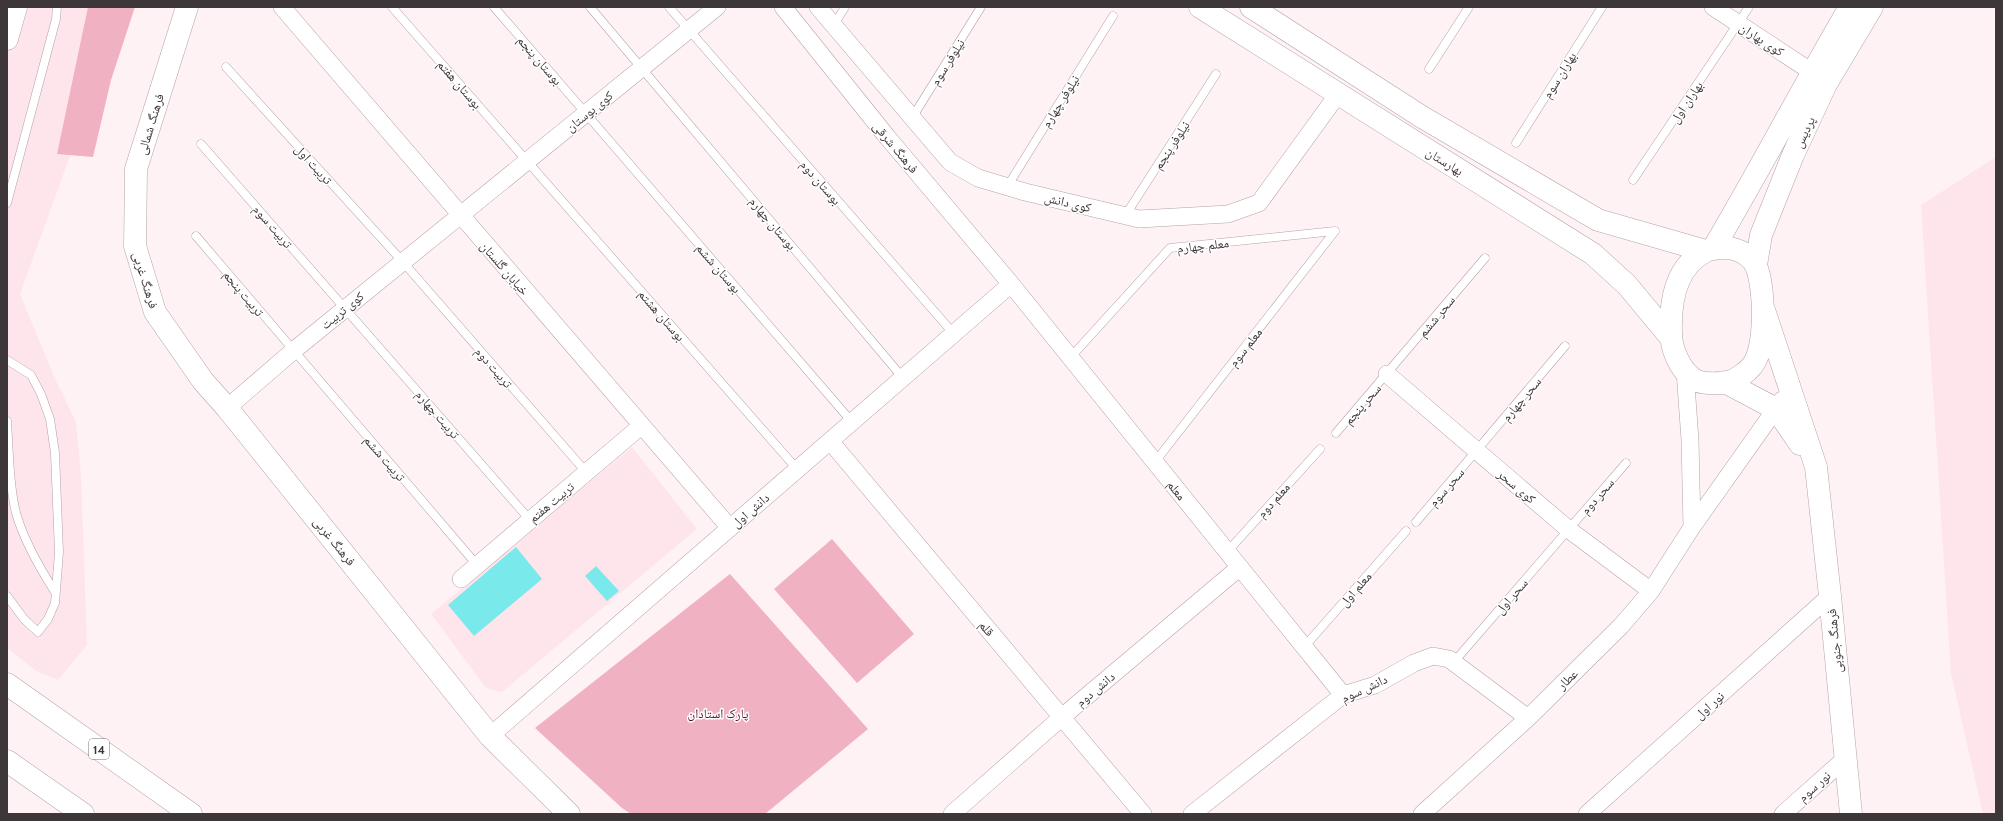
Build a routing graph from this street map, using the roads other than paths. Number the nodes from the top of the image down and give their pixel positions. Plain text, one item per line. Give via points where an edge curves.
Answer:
1 (16, 7) edge
2 (57, 7) edge
3 (187, 7) edge
4 (282, 7) edge
5 (392, 7) edge
6 (494, 7) edge
7 (590, 7) edge
8 (669, 7) edge
9 (717, 7) edge
10 (783, 7) edge
11 (818, 7) edge
12 (845, 7) edge
13 (981, 7) edge
14 (1200, 7) edge
15 (1251, 7) edge
16 (1469, 7) edge
17 (1602, 7) edge
18 (1713, 7) edge
19 (1749, 7) edge
20 (1850, 7) edge
21 (1872, 7) edge
22 (1113, 16) dead end
23 (1738, 24) junction
24 (834, 25) junction
25 (689, 30) junction
26 (7, 39) edge
27 (226, 67) dead end
28 (642, 68) junction
29 (1429, 69) dead end
30 (1216, 74) dead end
31 (1819, 78) junction
32 (1338, 94) junction
33 (586, 113) junction
34 (912, 118) junction
35 (1516, 143) dead end
36 (201, 144) dead end
37 (527, 161) junction
38 (1633, 180) dead end
39 (1007, 187) junction
40 (7, 203) edge
41 (460, 216) junction
42 (1125, 216) junction
43 (1335, 231) joint
44 (196, 236) dead end
45 (135, 246) joint
46 (1709, 250) junction
47 (1485, 258) dead end
48 (403, 262) junction
49 (1756, 265) junction
50 (1011, 284) junction
51 (345, 308) junction
52 (1764, 310) junction
53 (954, 334) junction
54 (1671, 338) junction
55 (1566, 346) dead end
56 (293, 350) junction
57 (1070, 358) junction
58 (7, 360) edge
59 (7, 368) edge
60 (1685, 371) junction
61 (1387, 374) junction
62 (903, 378) junction
63 (1725, 382) junction
64 (1790, 390) junction
65 (227, 408) junction
66 (1776, 408) junction
67 (7, 421) edge
68 (852, 422) junction
69 (641, 426) junction
70 (1336, 433) dead end
71 (830, 441) junction
72 (1320, 449) dead end
73 (1476, 452) junction
74 (1155, 462) junction
75 (1626, 463) dead end
76 (1816, 467) junction
77 (797, 469) junction
78 (586, 472) junction
79 (530, 520) junction
80 (1416, 522) dead end
81 (1692, 527) junction
82 (730, 528) junction
83 (1568, 529) junction
84 (1406, 531) dead end
85 (1227, 552) junction
86 (477, 566) junction
87 (1240, 567) junction
88 (461, 579) dead end
89 (1651, 591) junction
90 (55, 592) junction
91 (7, 596) edge
92 (1830, 596) junction
93 (1305, 646) junction
94 (1453, 663) junction
95 (7, 684) edge
96 (1343, 695) junction
97 (1062, 717) junction
98 (1528, 718) junction
99 (490, 736) junction
100 (1846, 758) junction
101 (7, 761) edge
102 (83, 814) edge
103 (190, 814) edge
104 (569, 814) edge
105 (952, 814) edge
106 (1143, 814) edge
107 (1192, 814) edge
108 (1422, 814) edge
109 (1587, 814) edge
110 (1783, 814) edge
111 (1851, 814) edge

1 - 26 main road
2 - 40 lane
3 - 45 main road, فرهنگ شمالی via 136,169
4 - 41 street, خیابان گلستان
5 - 37 lane, بوستان هفتم
6 - 33 lane, بوستان پنجم
7 - 28 lane, بوستان چهارم
8 - 25 lane, بوستان دوم
9 - 25 street, کوی بوستان
10 - 50 street, فرهنگ شرقی via 888,138
11 - 24 street, کوی دانش
12 - 24 lane
13 - 34 lane, نیلوفر سوم
14 - 32 main road, بهارستان
15 - 46 main road, بهارستان via 1422,117 1598,220
16 - 29 lane
17 - 35 lane, بهاران سوم
18 - 23 street, کوی بهاران
19 - 23 lane, بهاران اول
20 - 31 main road, پردیس
21 - 31 main road, پردیس
22 - 39 lane, نیلوفر چهارم
23 - 31 street, کوی بهاران
23 - 38 lane, بهاران اول
24 - 34 street, کوی دانش
25 - 28 street, کوی بوستان
25 - 53 lane, بوستان دوم
27 - 48 lane, تربیت اول
28 - 33 street, کوی بوستان
28 - 62 lane, بوستان چهارم
30 - 42 lane, نیلوفر پنجم
31 - 46 main road, پردیس
31 - 49 main road, پردیس via 1793,155 1761,235
32 - 42 street, کوی دانش via 1259,203 1228,214 1138,219
32 - 54 main road, بهارستان via 1593,254 1627,286
33 - 37 street, کوی بوستان
33 - 68 lane, بوستان ششم
34 - 39 street, کوی دانش via 950,162 978,178
36 - 51 lane, تربیت سوم
37 - 41 street, کوی بوستان
37 - 77 lane, بوستان هشتم
39 - 42 street, کوی دانش
41 - 48 street, کوی تربیت
41 - 69 street, خیابان گلستان
43 - 57 lane, معلم چهارم via 1170,248
43 - 74 lane, معلم سوم
44 - 56 lane, تربیت پنجم
45 - 65 main road, فرهنگ غربی via 154,312 203,381
46 - 49 main road via 1730,248 1744,252
46 - 54 main road via 1689,264 1674,290 1670,312
47 - 61 lane, سحر ششم
48 - 51 street, کوی تربیت
48 - 78 lane, تربیت دوم
49 - 52 main road
50 - 53 street, دانش اول
50 - 57 street, معلم
51 - 56 street, کوی تربیت
51 - 79 lane, تربیت چهارم
52 - 63 main road via 1759,348 1752,367 1731,381
52 - 64 main road, فرهنگ جنوبی
53 - 62 street, دانش اول
54 - 60 main road via 1675,354
55 - 73 lane, سحر چهارم
56 - 65 street, کوی تربیت
56 - 86 lane, تربیت ششم
57 - 74 street, معلم
58 - 59 lane
58 - 90 lane via 31,375 42,394 50,419 58,515 59,552
60 - 63 main road via 1694,380
60 - 81 street
61 - 70 lane, سحر پنجم
61 - 73 street, کوی سحر
62 - 68 street, دانش اول
63 - 66 main road, فرهنگ جنوبی
64 - 66 street, عطار
64 - 76 main road, فرهنگ جنوبی
65 - 99 main road, فرهنگ غربی
66 - 76 main road, فرهنگ جنوبی
66 - 81 street, عطار
67 - 90 lane via 16,513 36,563
68 - 71 street, دانش اول
69 - 78 street, تربیت هفتم
69 - 82 street, خیابان گلستان
71 - 77 street, دانش اول
71 - 97 street, قلم
72 - 85 lane, معلم دوم
73 - 80 lane, سحر سوم
73 - 83 street, کوی سحر
74 - 85 street, معلم
75 - 83 lane, سحر دوم
76 - 92 main road, فرهنگ جنوبی
77 - 82 street, دانش اول
78 - 79 street, تربیت هفتم
79 - 86 street, تربیت هفتم
81 - 89 street, عطار
82 - 99 street, دانش اول
83 - 89 street, کوی سحر
83 - 94 lane, سحر اول
84 - 93 lane, معلم اول
85 - 87 street, معلم
86 - 88 street, تربیت هفتم
87 - 93 street, معلم
87 - 97 street, دانش دوم
89 - 98 street, عطار via 1621,626
90 - 91 lane via 55,603 48,619 38,632 24,619
92 - 100 main road, فرهنگ جنوبی
92 - 109 street, نور اول
93 - 96 street, معلم
94 - 96 street, دانش سوم via 1449,659 1433,656 1414,663 1374,685
94 - 98 street, دانش سوم
95 - 103 main road, 14
96 - 107 street, دانش سوم
97 - 105 street, دانش دوم
97 - 106 street, قلم
98 - 108 street, عطار
99 - 104 main road, فرهنگ غربی
100 - 110 street, نور سوم
100 - 111 main road, فرهنگ جنوبی
101 - 102 main road

